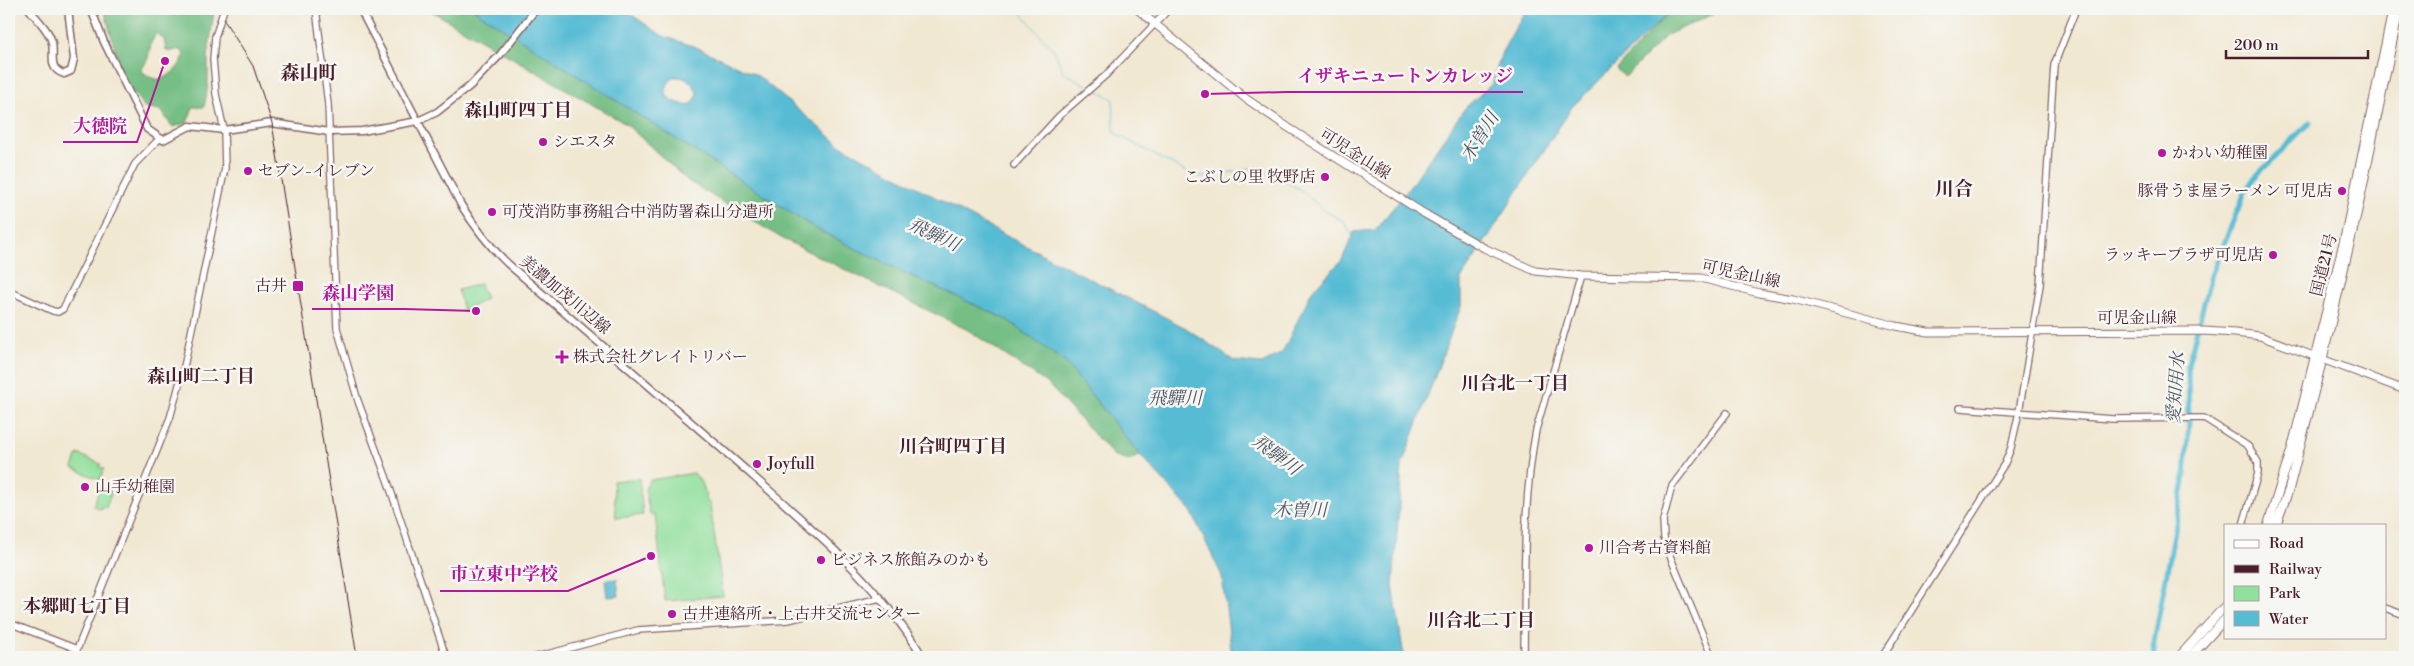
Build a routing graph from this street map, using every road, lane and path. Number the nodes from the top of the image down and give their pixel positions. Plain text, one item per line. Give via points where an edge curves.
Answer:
1 (29, 9) edge
2 (68, 9) edge
3 (91, 9) edge
4 (224, 9) edge
5 (316, 9) edge
6 (360, 9) edge
7 (536, 9) edge
8 (1137, 9) edge
9 (1169, 9) edge
10 (2076, 9) edge
11 (2393, 9) edge
12 (2399, 9) edge
13 (1154, 23) junction
14 (418, 122) junction
15 (224, 130) junction
16 (329, 132) junction
17 (159, 139) junction
18 (1014, 165) dead end
19 (1582, 276) junction
20 (9, 291) edge
21 (2032, 331) junction
22 (2314, 358) junction
23 (2322, 361) junction
24 (2405, 390) edge
25 (1960, 408) dead end
26 (2019, 412) junction
27 (1727, 413) dead end
28 (2243, 524) edge
29 (2268, 524) edge
30 (2276, 524) edge
31 (880, 598) junction
32 (2224, 607) edge
33 (2386, 608) edge
34 (2405, 615) edge
35 (2224, 621) edge
36 (9, 623) edge
37 (77, 649) junction
38 (74, 657) edge
39 (446, 657) edge
40 (536, 657) edge
41 (923, 657) edge
42 (1524, 657) edge
43 (1712, 657) edge
44 (1882, 657) edge
45 (2179, 657) edge
46 (2190, 657) edge

1 - 2 main road via 52,42 51,62 64,74 71,71 74,59
3 - 17 main road via 147,129
4 - 15 street, bridge via 215,37 213,59
5 - 16 street
6 - 14 main road, 美濃加茂川辺線
7 - 14 main road via 500,55 457,98
8 - 13 main road, 可児金山線
9 - 13 street
10 - 21 street via 2054,65 2043,254
11 - 22 highway, 国道21号 via 2348,222
12 - 23 highway, 国道21号 via 2359,204
13 - 18 street
13 - 19 main road, 可児金山線 via 1245,98 1372,181 1484,248 1535,271
14 - 16 main road via 362,131
14 - 31 main road, 美濃加茂川辺線 via 461,205 488,245 831,545
15 - 16 main road via 272,123
15 - 17 main road via 190,126 168,139
15 - 37 street via 223,177 177,395
16 - 39 street via 337,328 358,401
17 - 20 street via 134,164 63,309 53,311
19 - 21 main road, 可児金山線 via 1702,278 1928,332
19 - 42 street via 1531,456 1527,495
21 - 22 main road, 可児金山線 via 2204,331 2260,336
21 - 26 street
22 - 23 main road, 可児金山線
22 - 29 highway, 国道21号 via 2292,448
23 - 24 main road, 可児金山線
23 - 30 highway, 国道21号 via 2289,489
25 - 26 street
26 - 28 street via 2131,420 2194,417 2206,420 2248,446 2255,455 2259,467
26 - 44 street via 2005,463
27 - 43 street via 1672,486 1663,520 1670,556
31 - 40 street via 788,620 638,630
31 - 41 main road, 美濃加茂川辺線
32 - 45 highway
33 - 34 street
35 - 46 highway
36 - 37 street
37 - 38 street

